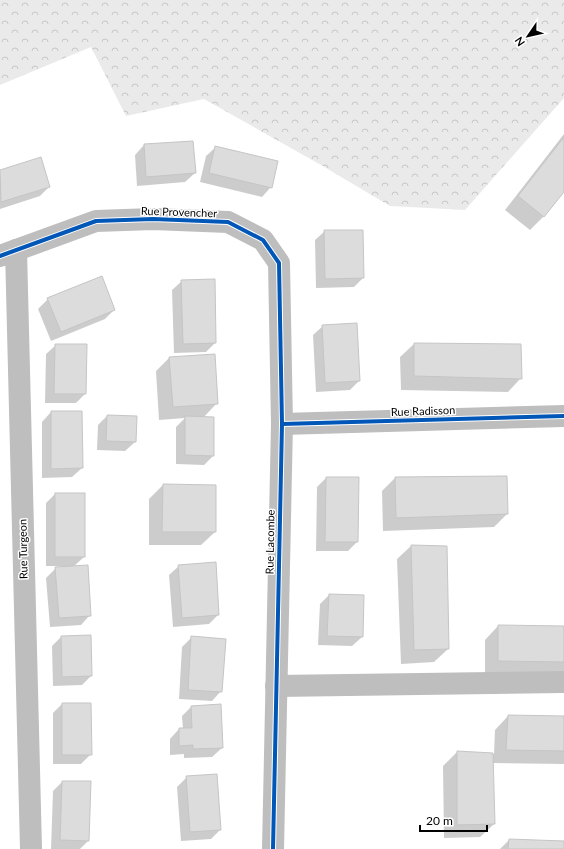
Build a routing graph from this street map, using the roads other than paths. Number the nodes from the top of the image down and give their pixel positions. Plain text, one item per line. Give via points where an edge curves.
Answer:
1 (263, 240) joint
2 (8, 253) edge
3 (564, 416) edge
4 (282, 424) junction
5 (564, 682) edge
6 (276, 686) junction
7 (30, 849) edge
8 (273, 849) edge

1 - 2 street, Rue Provencher via 228,222 154,218 96,221
1 - 4 street, Rue Lacombe via 279,263
2 - 7 street, Rue Turgeon
3 - 4 street, Rue Radisson
4 - 6 street, Rue Lacombe
5 - 6 street
6 - 8 street, Rue Lacombe

